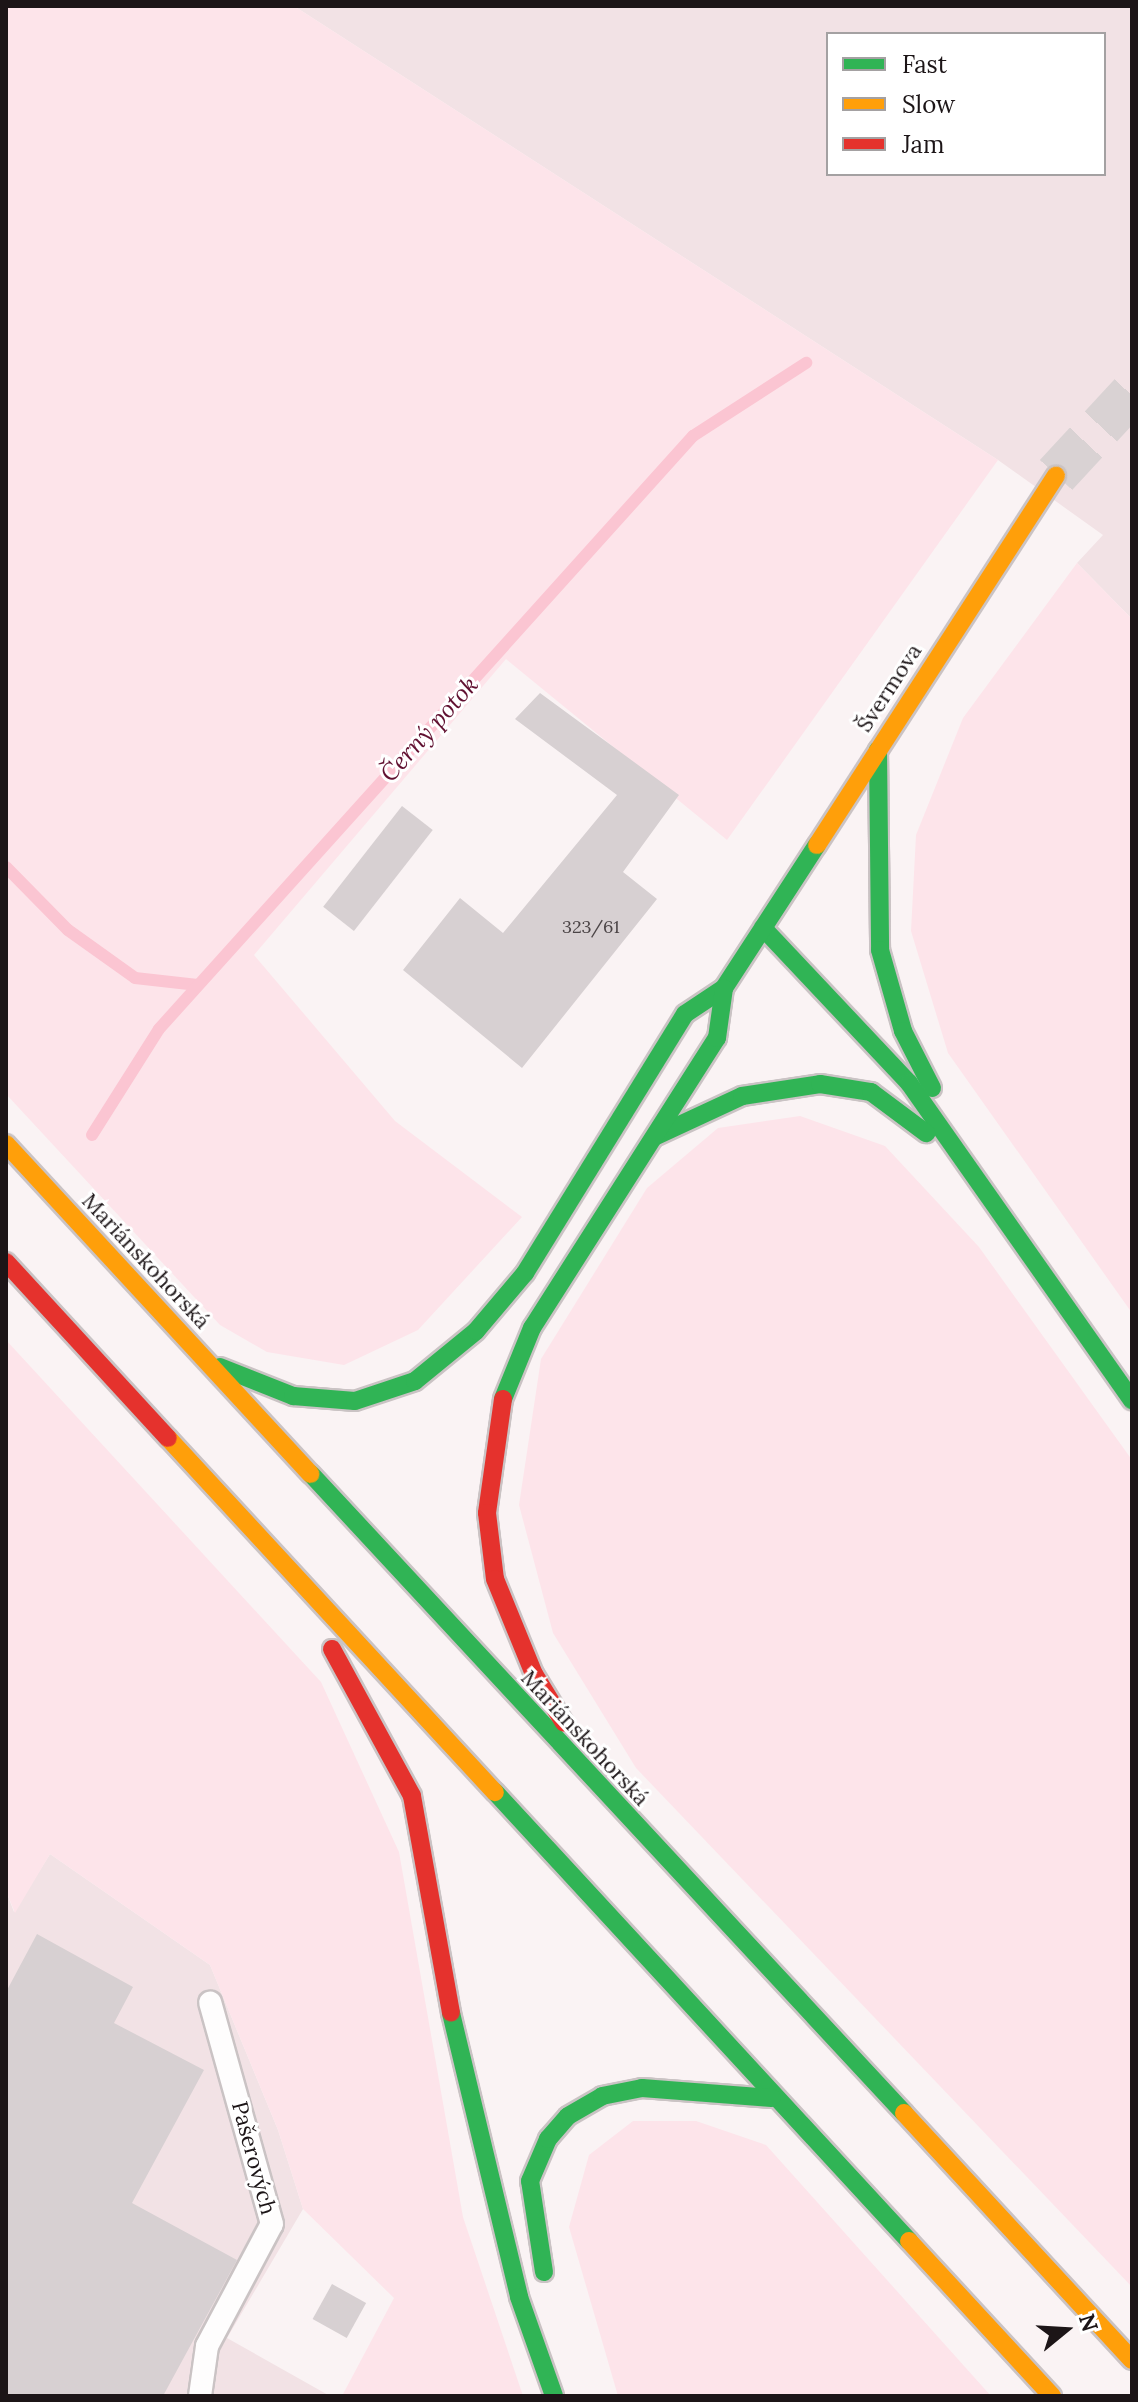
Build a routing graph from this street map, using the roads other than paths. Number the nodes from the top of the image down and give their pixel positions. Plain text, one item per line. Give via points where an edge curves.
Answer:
1 (1056, 475) tunnel mouth
2 (878, 750) junction
3 (763, 928) junction
4 (724, 988) junction
5 (654, 1138) junction
6 (6, 1144) edge
7 (977, 1175) junction
8 (6, 1262) edge
9 (207, 1362) junction
10 (1132, 1400) edge
11 (283, 1568) junction
12 (618, 1810) junction
13 (210, 2002) dead end
14 (772, 2098) junction
15 (548, 2293) dead end
16 (1132, 2360) edge
17 (200, 2396) edge
18 (554, 2396) edge
19 (1052, 2396) edge

1 - 2 main road, Švermova
2 - 3 main road, Švermova
2 - 7 main road via 876,921 885,973 903,1031
3 - 4 main road, Švermova
3 - 7 main road via 909,1083
4 - 5 main road via 717,1038
4 - 9 main road via 685,1014 525,1273 446,1359 379,1397 334,1402 293,1396
5 - 7 main road via 742,1096 846,1085 893,1105
5 - 12 main road via 532,1328 505,1388 489,1462 490,1547 512,1626 534,1674
6 - 9 main road, Mariánskohorská
7 - 10 main road
8 - 11 main road
9 - 12 main road, Mariánskohorská
11 - 14 main road
11 - 18 main road via 384,1736 412,1796 454,2030 519,2297
12 - 16 main road, Mariánskohorská
13 - 17 lane, Pašerových via 272,2224 207,2346
14 - 15 main road via 642,2088 602,2096 568,2116 548,2139 530,2181 531,2218
14 - 19 main road

